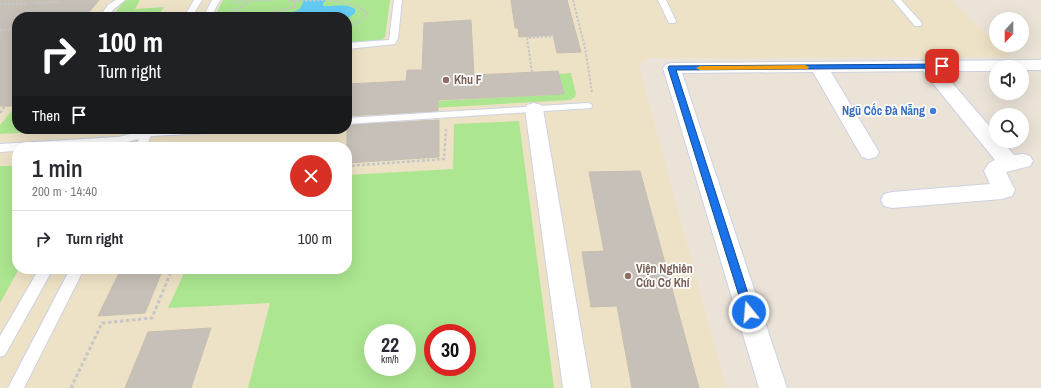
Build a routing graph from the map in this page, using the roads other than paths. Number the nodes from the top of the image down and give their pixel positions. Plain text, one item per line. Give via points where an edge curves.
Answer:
1 (121, 0) edge
2 (198, 0) edge
3 (216, 0) edge
4 (398, 0) edge
5 (662, 0) edge
6 (897, 0) edge
7 (107, 12) edge
8 (191, 12) edge
9 (210, 12) edge
10 (672, 21) dead end
11 (918, 24) dead end
12 (352, 46) edge
13 (1041, 65) edge
14 (928, 66) junction
15 (819, 67) junction
16 (586, 106) road end
17 (534, 109) junction
18 (352, 121) edge
19 (137, 134) edge
20 (120, 142) edge
21 (0, 148) edge
22 (12, 148) edge
23 (869, 152) dead end
24 (892, 200) dead end
25 (43, 274) edge
26 (74, 274) edge
27 (0, 350) edge
28 (16, 388) edge
29 (577, 388) edge
30 (773, 388) edge

1 - 7 lane
2 - 8 lane
3 - 9 lane
4 - 12 lane via 392,42
5 - 10 lane
6 - 11 lane
13 - 14 street
14 - 15 street
14 - 24 street via 1016,162 995,170 1002,191
15 - 23 street
15 - 30 street via 672,68
16 - 17 lane
17 - 18 lane
17 - 29 street
19 - 20 lane
21 - 22 lane
25 - 27 lane
26 - 28 lane

